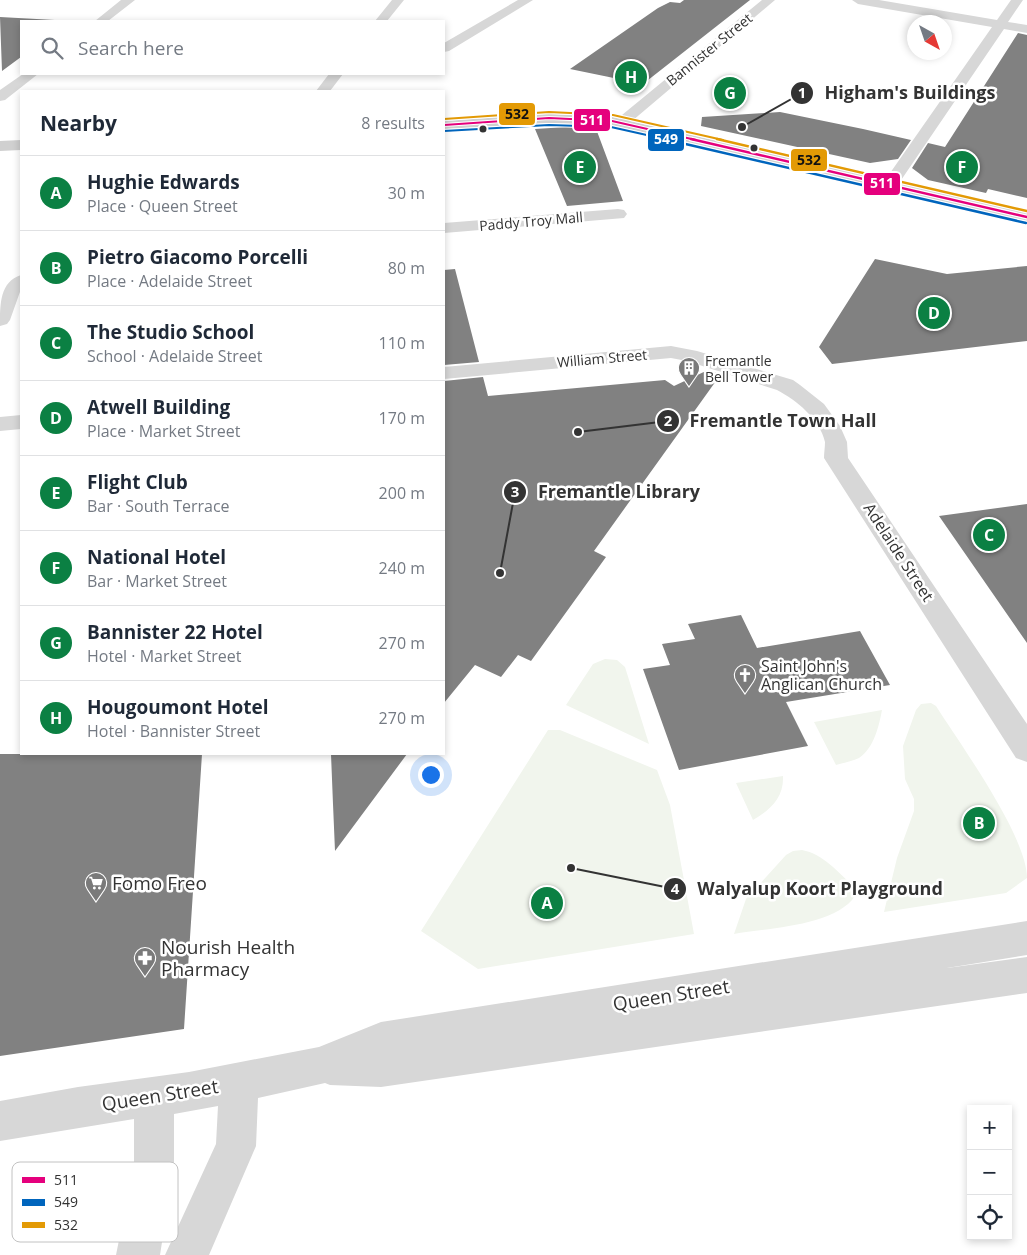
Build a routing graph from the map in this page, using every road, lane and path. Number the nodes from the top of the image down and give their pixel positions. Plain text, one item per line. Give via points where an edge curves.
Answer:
1 (129, 0) edge
2 (398, 0) edge
3 (527, 0) edge
4 (769, 0) edge
5 (858, 0) edge
6 (1017, 0) edge
7 (102, 20) edge
8 (383, 20) edge
9 (1001, 24) junction
10 (1027, 29) edge
11 (445, 47) edge
12 (30, 75) edge
13 (335, 75) edge
14 (324, 90) edge
15 (0, 97) edge
16 (445, 118) edge
17 (627, 118) junction
18 (445, 125) edge
19 (20, 145) edge
20 (0, 146) edge
21 (20, 152) edge
22 (0, 153) edge
23 (892, 182) junction
24 (1027, 208) edge
25 (618, 214) dead end
26 (1027, 217) edge
27 (445, 228) edge
28 (20, 282) edge
29 (0, 320) edge
30 (445, 373) edge
31 (758, 376) joint
32 (20, 422) edge
33 (0, 424) edge
34 (1027, 749) edge
35 (1027, 938) edge
36 (1027, 975) edge
37 (319, 1066) junction
38 (239, 1082) junction
39 (154, 1098) junction
40 (0, 1122) edge
41 (154, 1162) edge
42 (140, 1242) edge
43 (138, 1255) edge
44 (187, 1255) edge

1 - 7 street
2 - 8 street
3 - 11 street
4 - 17 street, Bannister Street
5 - 9 street
6 - 9 street
9 - 10 street
9 - 23 street
12 - 15 street
13 - 14 street
16 - 17 street via 568,110
17 - 23 street
18 - 23 street via 582,119 627,124
19 - 20 street
21 - 22 street
23 - 24 street
23 - 26 street
25 - 27 street, Paddy Troy Mall
28 - 29 street via 12,286
30 - 31 street, William Street via 671,352
31 - 34 street, Adelaide Street via 796,391 820,414 834,436 836,458
32 - 33 street
35 - 37 street, Queen Street via 381,1041
36 - 37 street, Queen Street via 381,1068
37 - 38 street, Queen Street
38 - 39 street, Queen Street
38 - 44 street via 236,1146
39 - 40 street, Queen Street
39 - 41 street
42 - 43 street

